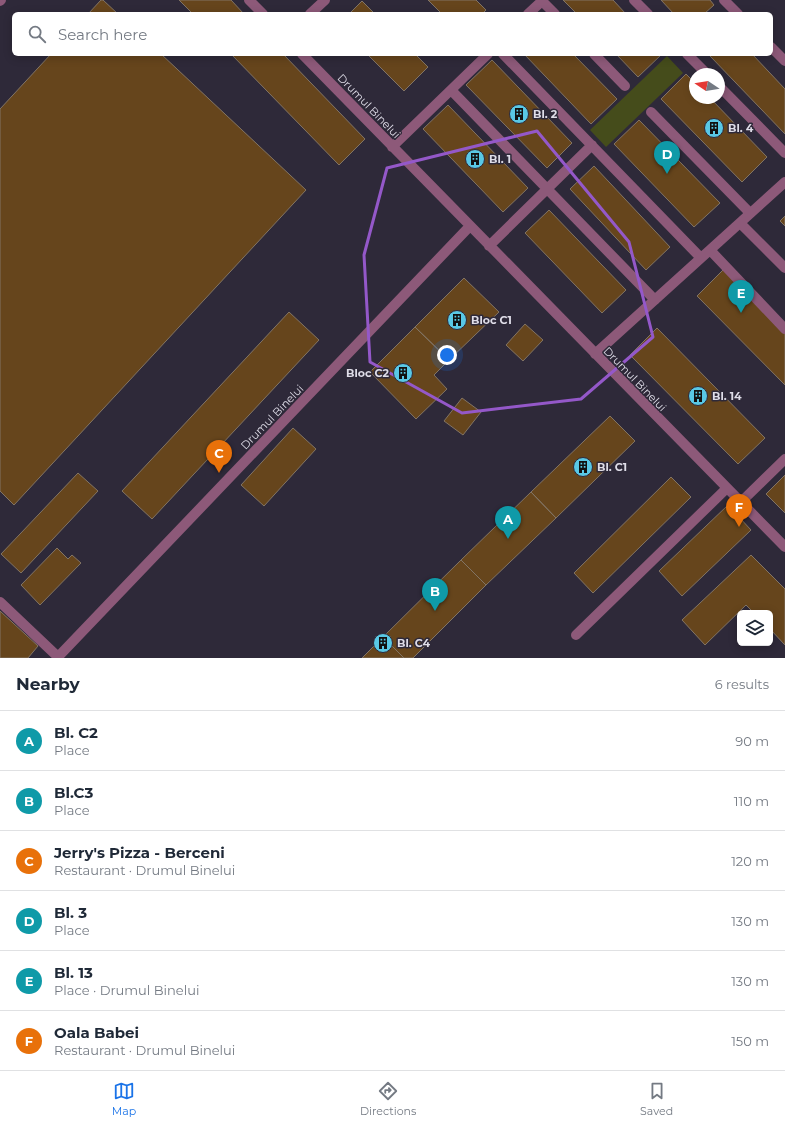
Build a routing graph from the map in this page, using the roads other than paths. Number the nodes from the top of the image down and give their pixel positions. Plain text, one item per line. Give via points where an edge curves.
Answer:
1 (249, 0) edge
2 (325, 0) edge
3 (542, 0) edge
4 (634, 0) edge
5 (724, 0) edge
6 (261, 12) edge
7 (312, 12) edge
8 (530, 12) edge
9 (553, 12) edge
10 (646, 12) edge
11 (734, 12) edge
12 (773, 49) edge
13 (304, 56) edge
14 (486, 56) edge
15 (505, 56) edge
16 (596, 56) edge
17 (691, 56) edge
18 (785, 61) edge
19 (702, 68) edge
20 (625, 86) dead end
21 (451, 90) junction
22 (725, 92) edge
23 (651, 112) dead end
24 (592, 145) junction
25 (392, 147) junction
26 (785, 153) edge
27 (785, 182) edge
28 (547, 189) junction
29 (750, 213) junction
30 (740, 223) junction
31 (470, 226) junction
32 (489, 246) junction
33 (710, 250) junction
34 (701, 258) junction
35 (785, 268) edge
36 (655, 300) junction
37 (785, 329) edge
38 (595, 354) junction
39 (785, 459) edge
40 (727, 488) junction
41 (741, 502) junction
42 (785, 547) edge
43 (0, 602) edge
44 (576, 635) dead end
45 (58, 658) edge

1 - 6 street
2 - 7 street
3 - 8 street
3 - 9 street
4 - 10 street
5 - 11 street
12 - 18 street
13 - 25 street, Drumul Binelui
14 - 21 street
15 - 24 street
16 - 20 street
17 - 19 street
21 - 25 street
21 - 28 street
22 - 26 street
23 - 29 street
24 - 28 street
24 - 34 street
25 - 31 street, Drumul Binelui
27 - 29 street
28 - 32 street
28 - 36 street
29 - 30 street
30 - 33 street
30 - 35 street
31 - 32 street, Drumul Binelui
31 - 45 street, Drumul Binelui
32 - 38 street, Drumul Binelui
33 - 34 street
33 - 37 street
34 - 36 street
36 - 38 street
38 - 40 street, Drumul Binelui
39 - 41 street
40 - 41 street, Drumul Binelui
40 - 44 street
41 - 42 street, Drumul Binelui
43 - 45 street

